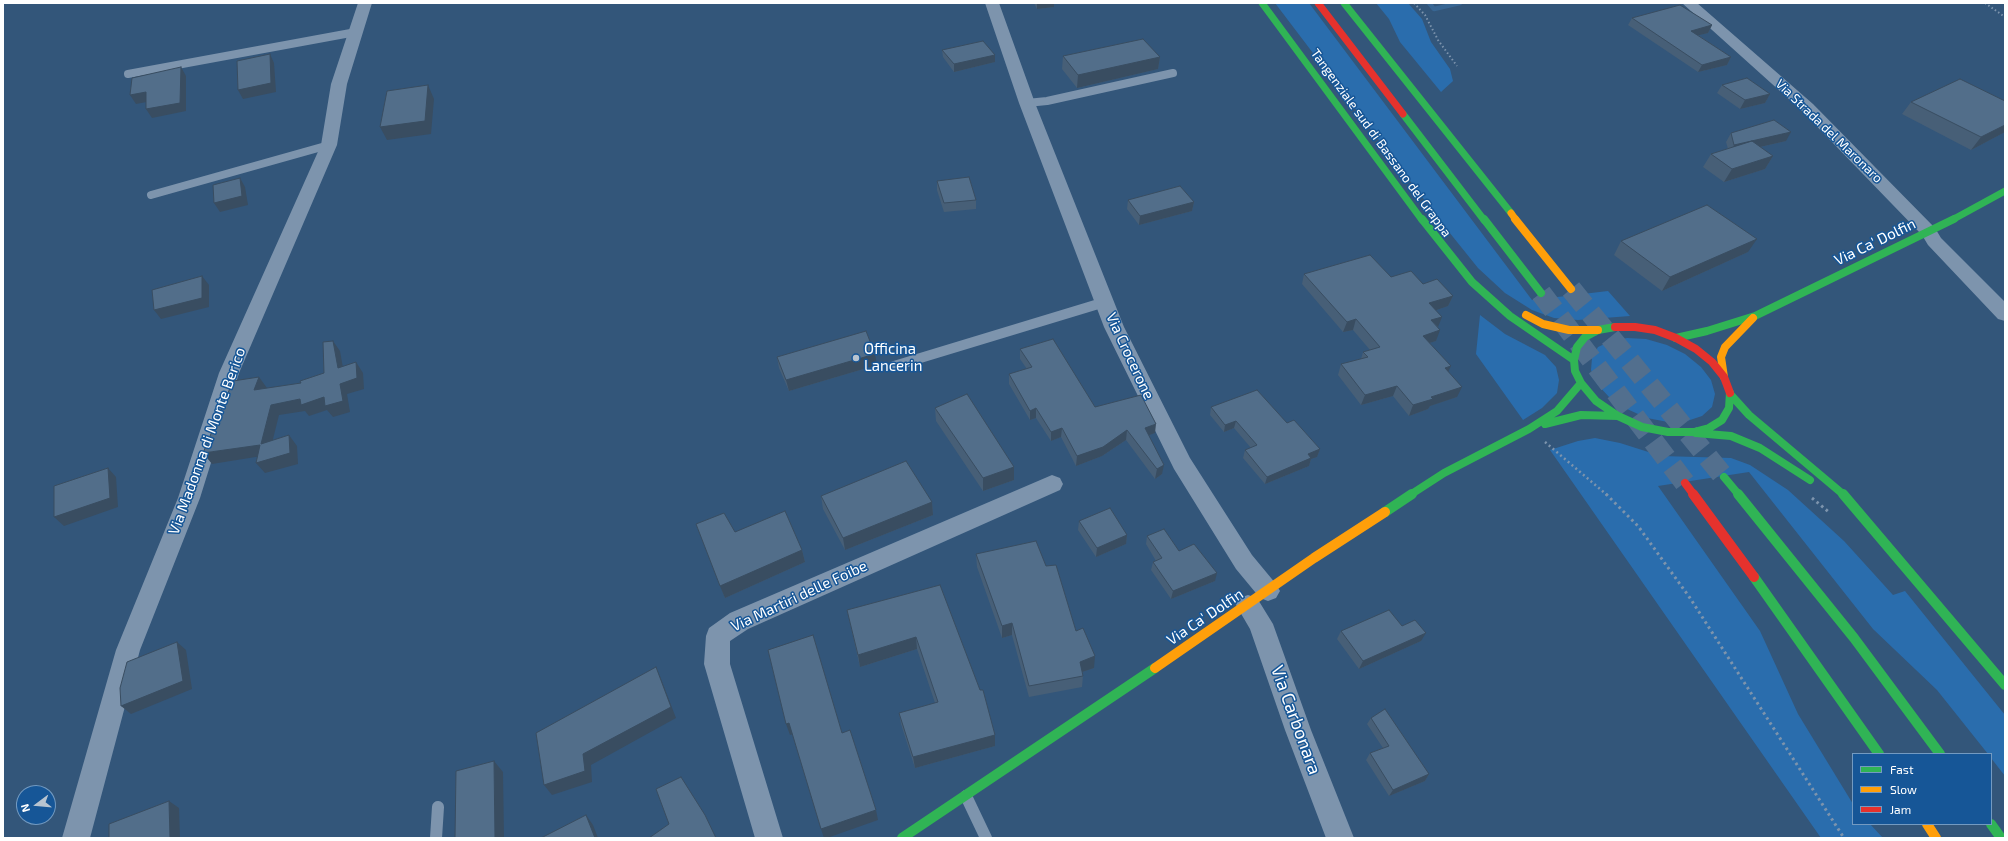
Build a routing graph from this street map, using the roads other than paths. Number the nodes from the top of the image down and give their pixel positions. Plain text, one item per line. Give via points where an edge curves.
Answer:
1 (364, 3) edge
2 (992, 3) edge
3 (1262, 3) edge
4 (1318, 3) edge
5 (1344, 3) edge
6 (1689, 3) edge
7 (356, 32) junction
8 (1173, 73) dead end
9 (128, 74) dead end
10 (1027, 103) junction
11 (329, 145) junction
12 (2005, 191) edge
13 (151, 195) dead end
14 (1929, 232) junction
15 (1571, 289) tunnel mouth
16 (1541, 293) tunnel mouth
17 (1484, 294) junction
18 (1105, 302) junction
19 (2005, 314) edge
20 (1755, 316) junction
21 (1598, 330) junction
22 (1676, 338) junction
23 (1574, 360) junction
24 (894, 366) dead end
25 (1724, 377) junction
26 (1581, 383) junction
27 (1730, 394) junction
28 (1618, 416) junction
29 (1529, 429) junction
30 (1694, 432) junction
31 (1724, 476) tunnel mouth
32 (1685, 483) tunnel mouth
33 (1052, 484) dead end
34 (1816, 485) dead end
35 (1839, 504) dead end
36 (1878, 537) junction
37 (1268, 591) junction
38 (1248, 605) junction
39 (2005, 685) edge
40 (1878, 753) edge
41 (1939, 753) edge
42 (966, 796) junction
43 (438, 807) dead end
44 (1928, 825) edge
45 (1992, 825) edge
46 (76, 838) edge
47 (436, 838) edge
48 (769, 838) edge
49 (902, 838) edge
50 (986, 838) edge
51 (1340, 838) edge
52 (1936, 838) edge
53 (2001, 838) edge

1 - 7 street, Via Madonna di Monte Berico
2 - 10 street, Via Crocerone
3 - 17 main road, Tangenziale sud di Bassano del Grappa via 1441,245
4 - 16 main road
5 - 15 main road
6 - 14 street, Via Strada del Maronaro via 1807,106
7 - 9 lane
7 - 11 street, Via Madonna di Monte Berico via 339,84
8 - 10 lane via 1047,101
10 - 18 street, Via Crocerone
11 - 13 lane
11 - 46 street, Via Madonna di Monte Berico via 229,373 189,498 128,650
12 - 14 main road, Via Ca' Dolfin
14 - 19 street, Via Strada del Maronaro via 1934,241
14 - 20 main road, Via Ca' Dolfin
17 - 21 main road, Tangenziale sud di Bassano del Grappa via 1542,324 1570,330
17 - 23 main road, Tangenziale sud di Bassano del Grappa via 1510,316
18 - 24 lane
18 - 37 street, Via Crocerone via 1114,327 1182,463 1244,562
20 - 22 main road, Via Ca' Dolfin
20 - 25 main road, Via Ca' Dolfin via 1725,347 1721,357
21 - 22 main road, Tangenziale sud di Bassano del Grappa via 1615,326 1635,327 1655,330
21 - 23 main road, Tangenziale sud di Bassano del Grappa via 1585,337 1577,347
22 - 25 main road, Tangenziale sud di Bassano del Grappa via 1712,362
23 - 26 main road via 1575,371
25 - 27 main road, Tangenziale sud di Bassano del Grappa
26 - 28 main road via 1596,401
26 - 29 main road, Via Ca' Dolfin via 1557,411
27 - 30 main road via 1729,408 1722,420 1709,428
27 - 36 main road, Tangenziale sud di Bassano del Grappa via 1749,415 1839,489
28 - 29 main road, Via Ca' Dolfin via 1581,415
28 - 30 main road via 1642,427 1668,432
29 - 37 main road, Via Ca' Dolfin via 1444,473
30 - 34 main road via 1731,436 1760,448
31 - 41 main road via 1854,638
32 - 40 main road via 1798,636
33 - 48 street, Via Martiri delle Foibe via 739,621 718,636 717,664
35 - 36 main road, Tangenziale sud di Bassano del Grappa
36 - 39 main road, Tangenziale sud di Bassano del Grappa
37 - 38 main road, Via Ca' Dolfin
38 - 42 main road, Via Ca' Dolfin
38 - 51 street, Via Carbonara via 1261,624
42 - 49 main road, Via Ca' Dolfin
42 - 50 lane
43 - 47 lane
44 - 52 main road
45 - 53 main road

